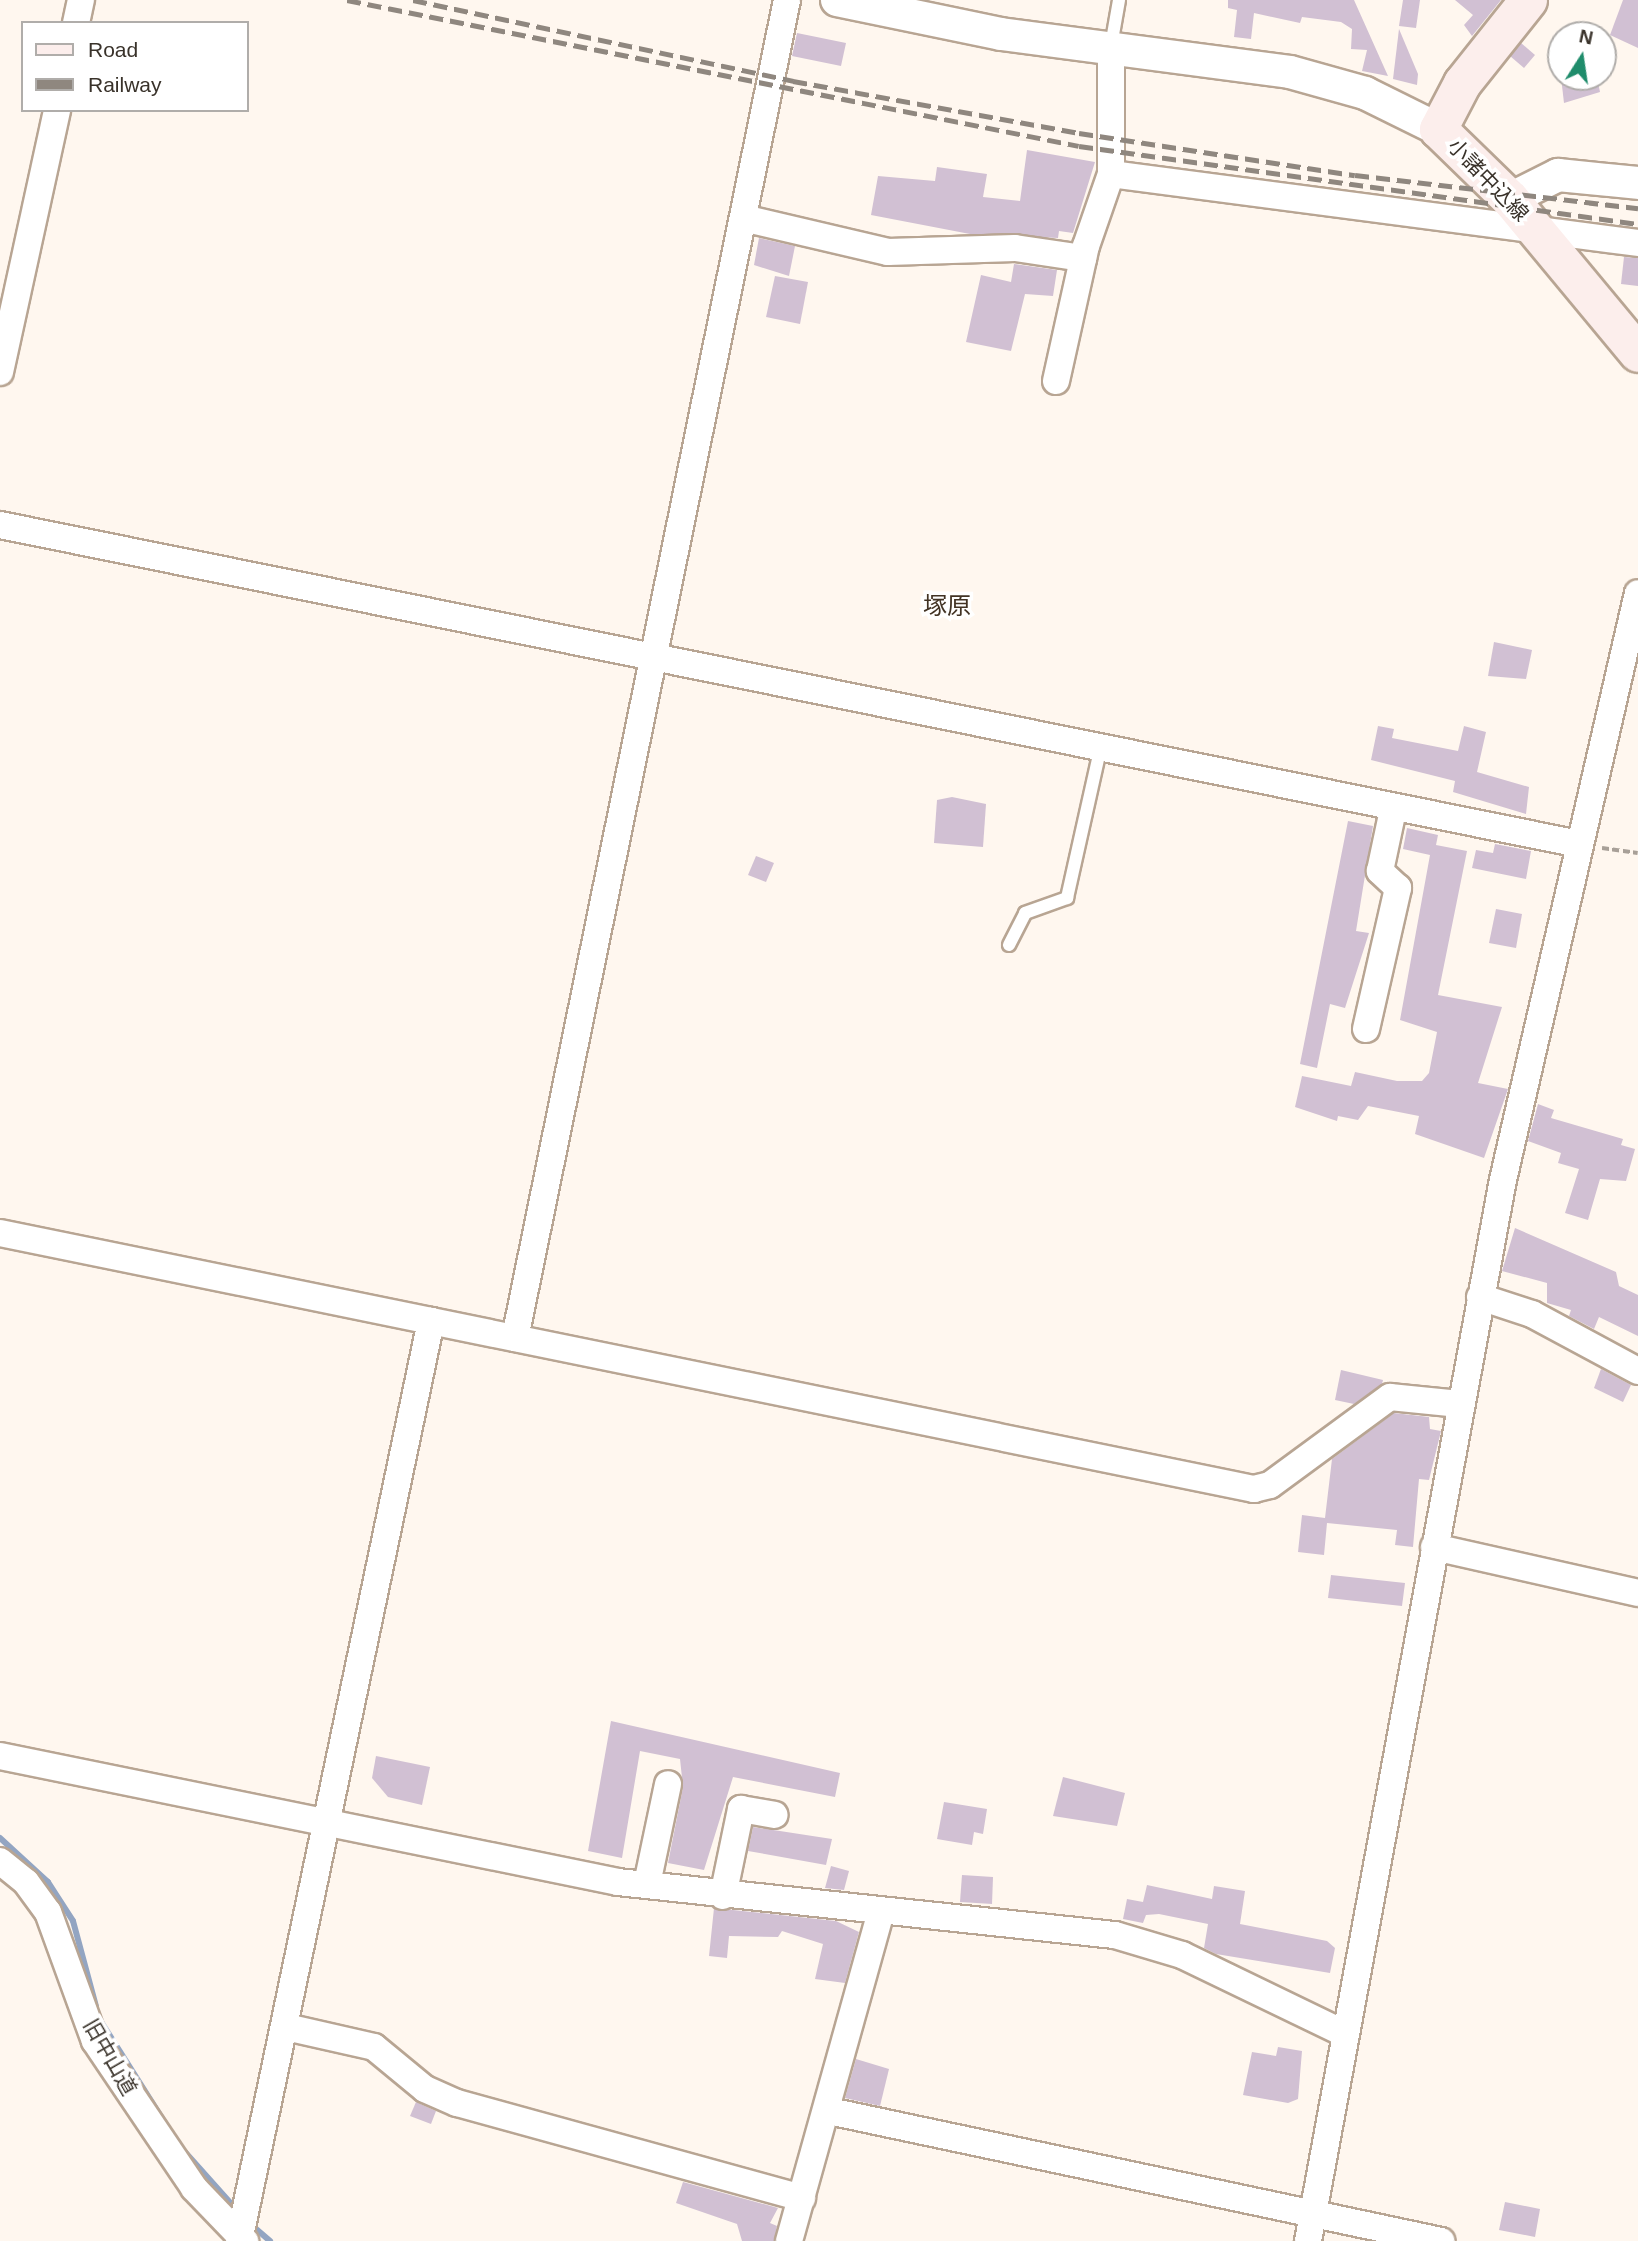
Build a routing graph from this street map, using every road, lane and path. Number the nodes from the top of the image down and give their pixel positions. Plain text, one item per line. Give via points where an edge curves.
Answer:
1 (81, 0) edge
2 (787, 0) edge
3 (837, 0) edge
4 (1119, 0) edge
5 (1528, 0) edge
6 (919, 9) edge
7 (76, 21) edge
8 (1111, 46) junction
9 (57, 112) edge
10 (1438, 129) junction
11 (1111, 174) junction
12 (1638, 183) edge
13 (1510, 199) junction
14 (743, 218) junction
15 (1535, 229) junction
16 (1638, 243) edge
17 (1083, 258) junction
18 (1638, 353) edge
19 (0, 372) edge
20 (1056, 381) dead end
21 (0, 524) edge
22 (1636, 610) edge
23 (654, 656) junction
24 (1101, 746) junction
25 (1393, 810) junction
26 (1579, 844) junction
27 (1638, 853) edge
28 (1009, 945) dead end
29 (1366, 1029) dead end
30 (0, 1233) edge
31 (1480, 1297) junction
32 (431, 1321) junction
33 (515, 1338) junction
34 (1638, 1371) edge
35 (1460, 1404) junction
36 (1434, 1547) junction
37 (1638, 1593) edge
38 (0, 1756) edge
39 (668, 1784) dead end
40 (774, 1815) dead end
41 (327, 1824) junction
42 (0, 1861) edge
43 (648, 1884) junction
44 (723, 1896) junction
45 (880, 1915) junction
46 (286, 2027) junction
47 (1343, 2033) junction
48 (829, 2111) junction
49 (802, 2198) junction
50 (1311, 2214) junction
51 (241, 2240) edge
52 (789, 2241) edge
53 (1308, 2241) edge
54 (1441, 2241) edge

1 - 7 street
2 - 14 street
3 - 6 street
4 - 8 lane
5 - 10 main road, 小諸中込線 via 1462,83
6 - 8 street
8 - 10 street via 1290,72 1365,93
8 - 11 street
9 - 19 street
10 - 13 main road, 小諸中込線
11 - 15 street
11 - 17 street
12 - 13 street via 1558,175
13 - 15 main road, 小諸中込線
14 - 17 street via 888,252 1015,248
14 - 23 street
15 - 16 street
15 - 18 main road, 小諸中込線
17 - 20 street
21 - 23 street
22 - 26 street
23 - 24 street
23 - 33 street
24 - 25 street
24 - 28 lane via 1067,898 1025,913
25 - 26 street
25 - 29 street via 1380,871 1398,888
26 - 27 path
26 - 31 street
30 - 32 street
31 - 34 street via 1532,1314
31 - 35 street
32 - 33 street
32 - 41 street
33 - 35 street via 1254,1489 1270,1485 1390,1397
35 - 36 street
36 - 37 street
36 - 47 street
38 - 41 street
39 - 43 street
40 - 44 street via 741,1809
41 - 43 street
41 - 46 street
42 - 51 street, 旧中山道 via 26,1882 48,1912 95,2041 194,2188
43 - 44 street
44 - 45 street
45 - 47 street via 1115,1935 1182,1955
45 - 48 street
46 - 49 street via 374,2047 425,2089 457,2102
46 - 51 street
47 - 50 street
48 - 49 street
48 - 50 street
49 - 52 street
50 - 53 street
50 - 54 street

